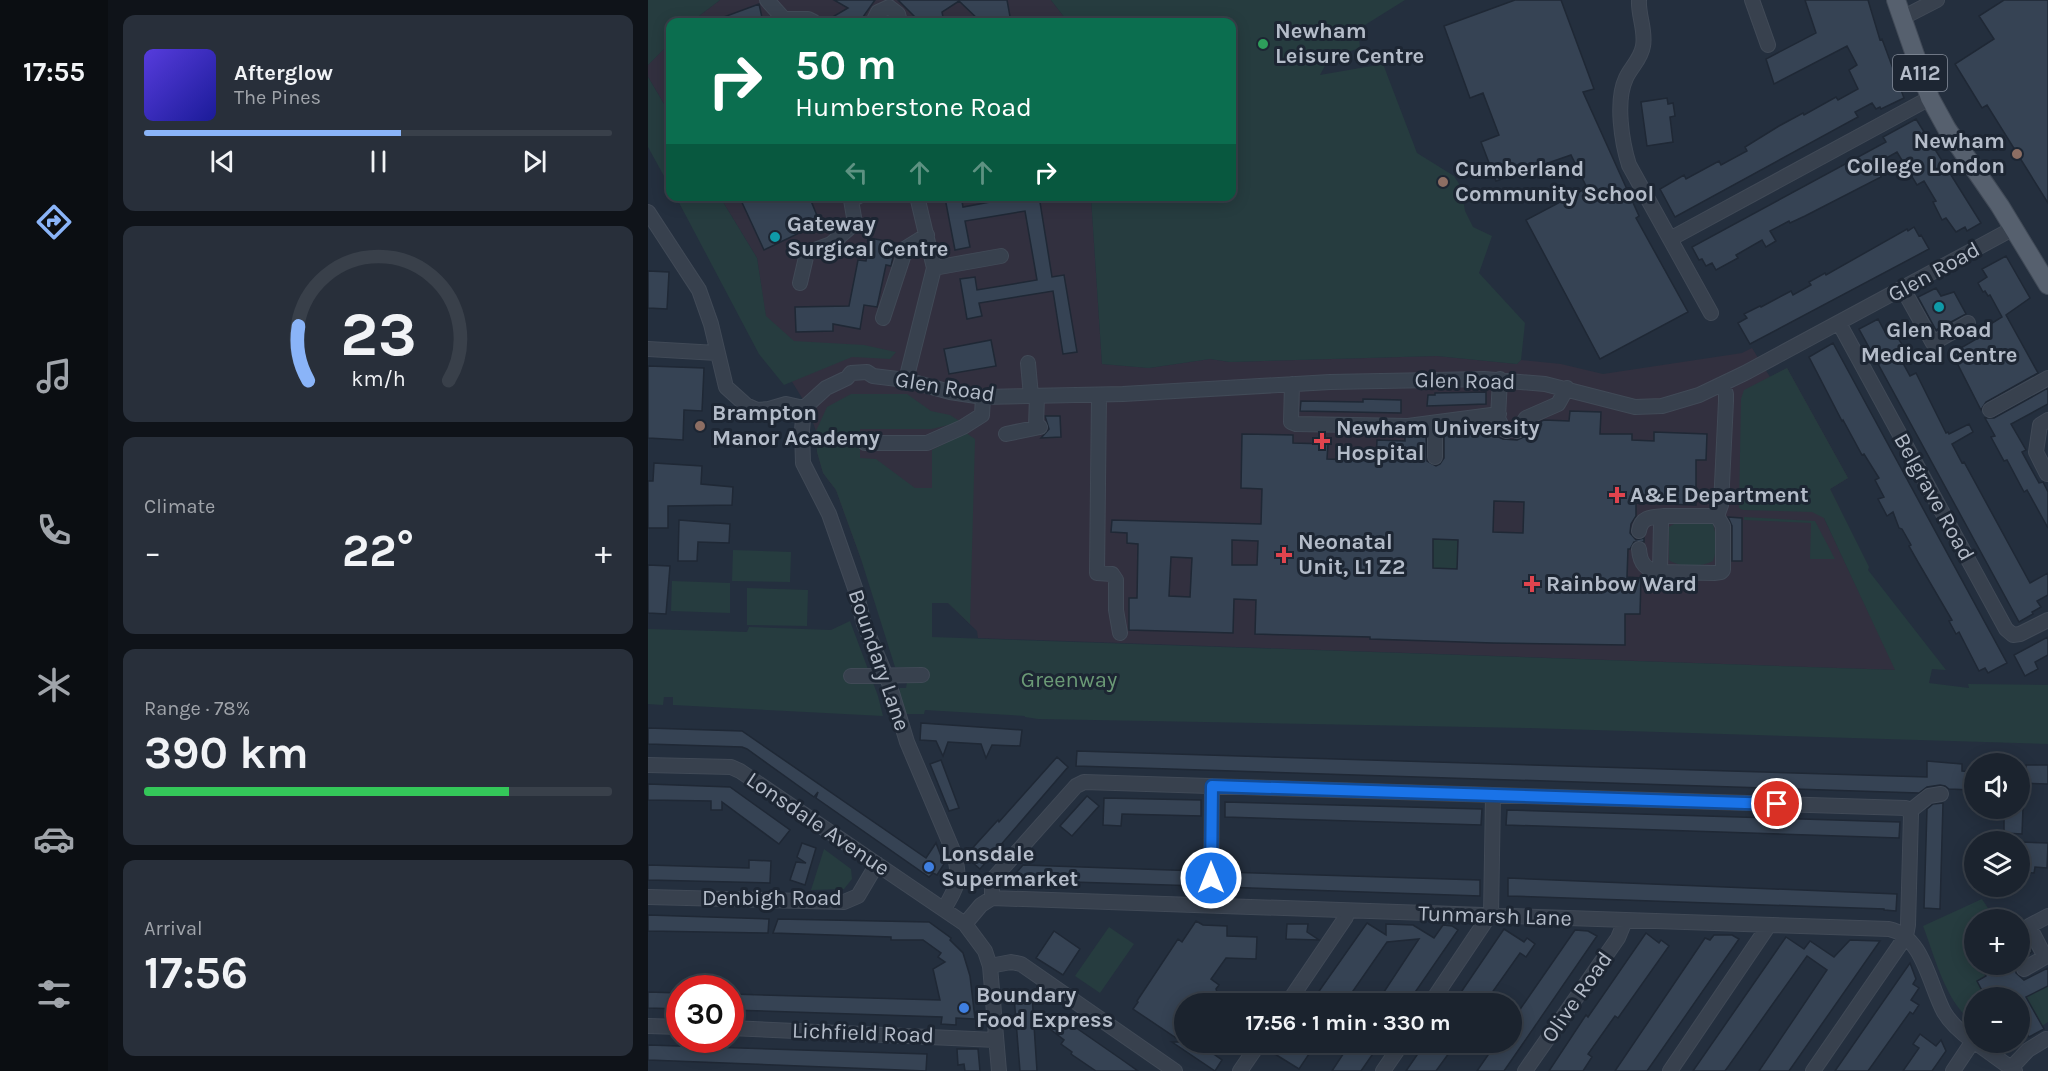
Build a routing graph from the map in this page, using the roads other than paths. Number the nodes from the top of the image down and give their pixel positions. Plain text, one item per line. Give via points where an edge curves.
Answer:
1 (767, 0) edge
2 (1639, 0) edge
3 (1752, 0) edge
4 (1896, 0) edge
5 (1937, 0) edge
6 (781, 18) edge
7 (875, 18) edge
8 (899, 18) edge
9 (1902, 18) junction
10 (1767, 45) dead end
11 (1930, 98) junction
12 (851, 201) edge
13 (918, 201) edge
14 (648, 212) edge
15 (2014, 228) junction
16 (927, 235) junction
17 (1676, 236) junction
18 (1001, 256) dead end
19 (934, 268) junction
20 (800, 283) dead end
21 (2048, 285) edge
22 (1903, 289) junction
23 (1711, 313) dead end
24 (883, 318) dead end
25 (1839, 323) junction
26 (1968, 323) dead end
27 (648, 349) edge
28 (717, 353) junction
29 (1028, 363) dead end
30 (2048, 378) edge
31 (1500, 379) junction
32 (906, 380) junction
33 (1292, 384) junction
34 (1722, 384) junction
35 (1567, 388) junction
36 (1099, 395) junction
37 (1034, 396) junction
38 (983, 397) junction
39 (804, 408) junction
40 (1990, 410) dead end
41 (1499, 414) junction
42 (2048, 420) edge
43 (1435, 423) junction
44 (1006, 434) dead end
45 (865, 443) dead end
46 (1435, 457) dead end
47 (2047, 474) edge
48 (1664, 516) junction
49 (1718, 516) junction
50 (1639, 531) dead end
51 (1639, 549) dead end
52 (1660, 572) junction
53 (2048, 620) edge
54 (1120, 633) dead end
55 (886, 675) junction
56 (922, 675) dead end
57 (851, 676) dead end
58 (648, 765) edge
59 (1212, 786) junction
60 (1941, 794) dead end
61 (1493, 795) junction
62 (1910, 811) junction
63 (877, 864) junction
64 (648, 897) edge
65 (992, 898) junction
66 (1211, 906) junction
67 (944, 909) junction
68 (1346, 911) junction
69 (1488, 916) junction
70 (2048, 916) edge
71 (1625, 921) junction
72 (965, 924) junction
73 (1769, 925) junction
74 (2030, 925) edge
75 (2030, 928) edge
76 (1906, 936) junction
77 (990, 966) junction
78 (2030, 966) edge
79 (1294, 993) edge
80 (1437, 993) edge
81 (648, 1026) edge
82 (666, 1027) edge
83 (744, 1029) edge
84 (1964, 1034) edge
85 (2046, 1039) dead end
86 (996, 1040) junction
87 (1252, 1053) edge
88 (1395, 1053) edge
89 (1966, 1053) edge
90 (1989, 1053) edge
91 (2013, 1070) edge
92 (999, 1071) edge
93 (1175, 1071) edge
94 (1240, 1071) edge
95 (1383, 1071) edge
96 (1526, 1071) edge
97 (1670, 1071) edge
98 (1813, 1071) edge
99 (1953, 1071) edge

1 - 6 street
2 - 17 street via 1643,46 1623,86 1622,136 1629,165
3 - 10 street
4 - 9 main road, A112
5 - 9 street
7 - 8 street via 889,7
9 - 11 main road, A112
11 - 15 main road, A112
11 - 17 street
12 - 20 street via 855,223 831,244 807,253
13 - 16 street
14 - 28 street via 699,290
15 - 21 main road, A112
15 - 22 street, Glen Road
16 - 19 street
16 - 24 street via 906,248
17 - 23 street
18 - 19 street
19 - 32 street
22 - 25 street, Glen Road
22 - 26 street via 1933,343
25 - 34 street, Glen Road
25 - 53 street, Belgrave Road via 2006,629 2013,635 2020,634
27 - 28 street
28 - 39 street via 726,387 746,405 757,410 786,404
29 - 37 street
30 - 40 street
31 - 33 street, Glen Road
31 - 35 street, Glen Road
31 - 41 street
32 - 38 street, Glen Road
32 - 39 street, Glen Road via 847,378 826,388
33 - 36 street, Glen Road
33 - 43 street via 1291,422 1296,424
34 - 35 street, Glen Road via 1678,402 1648,407 1620,405
34 - 49 street via 1726,401
35 - 41 street via 1558,404 1526,418 1512,431 1503,429
36 - 37 street, Glen Road
36 - 54 street via 1097,573 1112,574 1116,580
37 - 38 street, Glen Road
37 - 44 street via 1038,427
38 - 45 street via 982,415 927,443
39 - 55 street, Boundary Lane via 803,463 829,514 864,624
41 - 43 street
42 - 47 street via 2040,425 2036,452
43 - 46 street
48 - 49 street
48 - 50 street via 1648,517
48 - 52 street
49 - 52 street via 1722,526 1721,572
51 - 52 street via 1647,569
55 - 56 street
55 - 57 street
55 - 67 street, Boundary Lane via 907,742 959,871 959,881
58 - 63 street, Lonsdale Avenue via 731,767
59 - 61 street
59 - 65 street via 1084,782 1076,786 992,880
59 - 66 street
60 - 62 street via 1929,796
61 - 62 street via 1894,807
61 - 69 street
62 - 76 street
63 - 64 street, Denbigh Road via 858,896 844,902
63 - 67 street, Lonsdale Avenue
65 - 66 street, Tunmarsh Lane
65 - 72 street
66 - 68 street, Tunmarsh Lane
67 - 72 street, Lonsdale Avenue
68 - 69 street, Tunmarsh Lane
68 - 79 street via 1346,917
69 - 71 street, Tunmarsh Lane
69 - 80 street
70 - 74 street
71 - 73 street, Tunmarsh Lane
71 - 96 street, Olive Road via 1618,938
72 - 77 street, Lonsdale Avenue via 982,945
73 - 76 street, Tunmarsh Lane via 1889,929
73 - 97 street
75 - 78 street via 2045,957
76 - 84 street via 1916,948 1945,1013
76 - 98 street
77 - 86 street
77 - 93 street via 1021,964
81 - 82 street
83 - 86 street, Lichfield Road
85 - 91 street via 2028,1050
86 - 92 street
87 - 94 street
88 - 95 street
89 - 99 street
90 - 91 street

